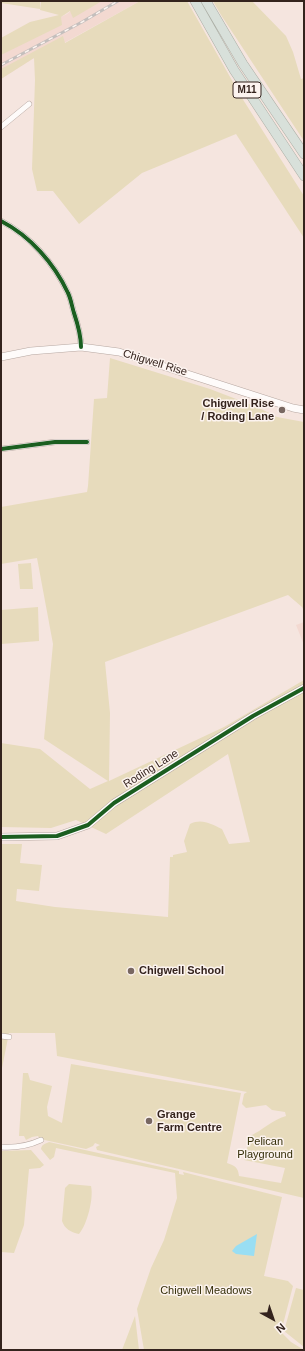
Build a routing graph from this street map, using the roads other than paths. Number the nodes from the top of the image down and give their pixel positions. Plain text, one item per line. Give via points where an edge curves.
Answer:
1 (195, 1) edge
2 (206, 1) edge
3 (29, 104) dead end
4 (1, 127) edge
5 (304, 154) edge
6 (304, 176) edge
7 (1, 221) edge
8 (81, 347) junction
9 (1, 357) edge
10 (304, 410) edge
11 (87, 442) dead end
12 (1, 449) edge
13 (304, 688) edge
14 (1, 837) edge
15 (1, 1036) edge
16 (9, 1037) dead end
17 (41, 1140) dead end
18 (1, 1147) edge

1 - 6 highway, M11 via 234,70
2 - 5 highway, M11 via 243,64
3 - 4 street
7 - 8 street via 34,245 51,264 68,293 81,337
8 - 9 street, Chigwell Rise via 31,351
8 - 10 street, Chigwell Rise via 119,352
11 - 12 street via 55,442
13 - 14 street, Roding Lane via 253,716 114,803 88,825 57,836
15 - 16 street
17 - 18 street via 11,1148

